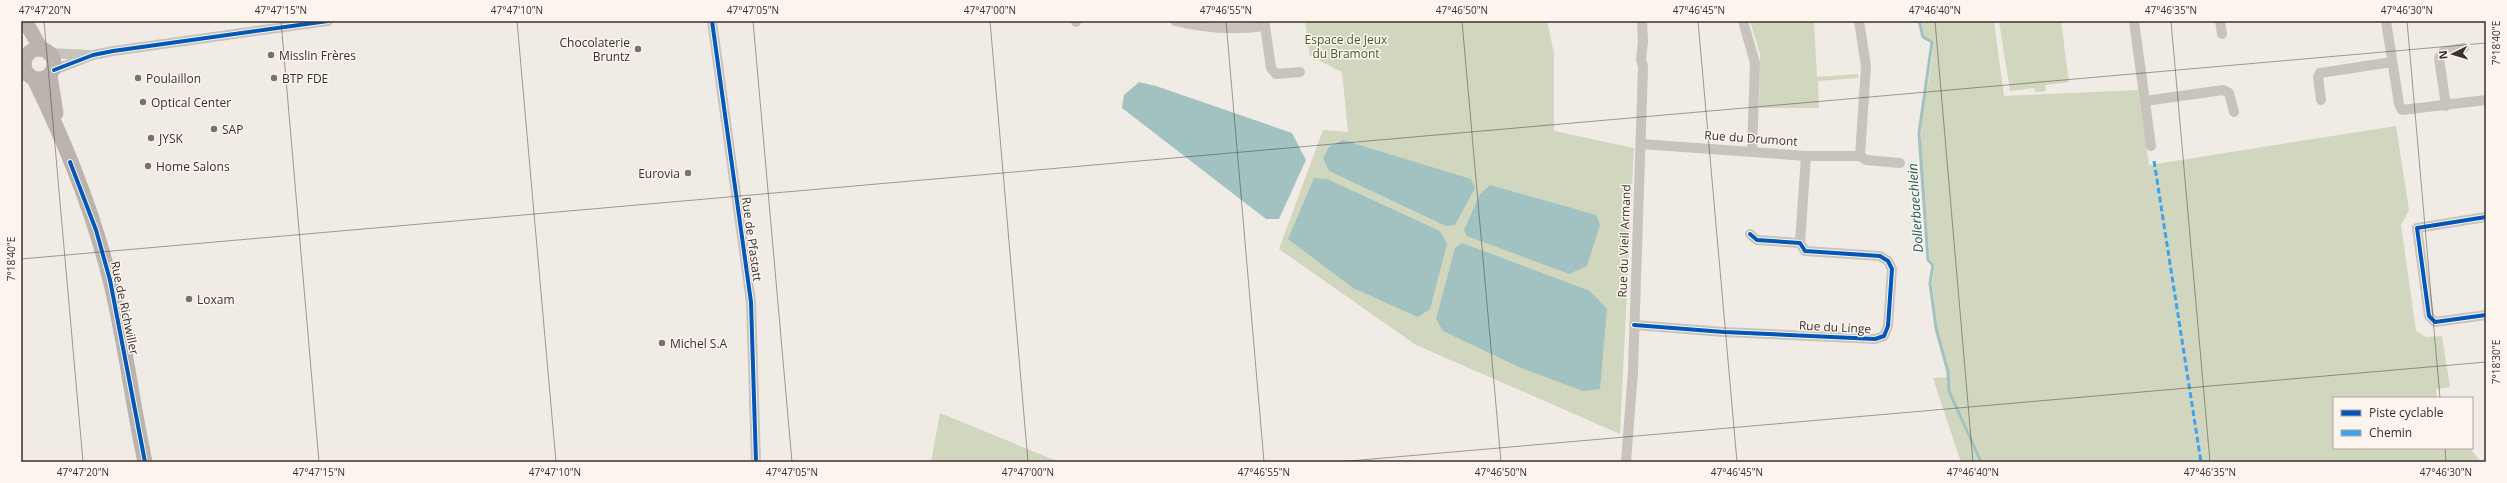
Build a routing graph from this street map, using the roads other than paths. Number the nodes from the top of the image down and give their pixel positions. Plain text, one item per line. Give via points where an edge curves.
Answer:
1 (25, 21) edge
2 (328, 21) edge
3 (712, 21) edge
4 (1175, 21) edge
5 (1642, 21) edge
6 (1743, 21) edge
7 (1859, 21) edge
8 (2137, 21) edge
9 (2220, 21) edge
10 (2386, 21) edge
11 (1264, 24) edge
12 (2222, 34) dead end
13 (21, 37) edge
14 (2464, 48) dead end
15 (94, 55) junction
16 (2392, 62) junction
17 (31, 64) edge
18 (1300, 72) dead end
19 (52, 73) junction
20 (2321, 100) dead end
21 (2486, 100) edge
22 (2145, 101) junction
23 (2446, 106) junction
24 (2234, 112) dead end
25 (60, 136) junction
26 (1641, 144) junction
27 (2151, 146) dead end
28 (1752, 151) junction
29 (1806, 156) junction
30 (1860, 156) junction
31 (1900, 163) dead end
32 (2486, 217) edge
33 (1750, 234) dead end
34 (1800, 243) junction
35 (2486, 315) edge
36 (1634, 325) junction
37 (145, 462) edge
38 (756, 462) edge
39 (1626, 462) edge

1 - 17 main road, Rue de Richwiller
2 - 15 street via 168,42
3 - 38 street, Rue de Pfastatt via 751,302
4 - 11 street via 1191,25 1250,28
5 - 26 street, Rue du Vieil Armand
6 - 28 street via 1755,63
7 - 30 street via 1866,66
8 - 22 street
9 - 12 street
10 - 16 street
11 - 18 street via 1271,68 1276,74
13 - 17 main road, Rue de Richwiller
14 - 23 street via 2443,52 2439,58
15 - 17 street
15 - 19 street
16 - 20 street via 2320,73 2318,77
16 - 23 street via 2402,110
17 - 19 main road, Rue de Richwiller
17 - 19 main road via 43,80
17 - 25 main road, Rue de Richwiller
19 - 25 main road, Rue de Richwiller
21 - 23 street
22 - 24 street via 2223,90 2229,93
22 - 27 street
25 - 37 main road, Rue de Richwiller via 96,230 110,280
26 - 28 street, Rue du Drumont
26 - 36 street, Rue du Vieil Armand
28 - 29 street, Rue du Drumont
29 - 30 street, Rue du Drumont
29 - 34 street
30 - 31 street, Rue du Drumont via 1866,160
32 - 35 street via 2417,228 2429,316 2434,322
33 - 34 street, Rue du Linge via 1756,240
34 - 36 street, Rue du Linge via 1805,251 1880,256 1888,261 1892,269 1888,326 1884,336 1875,340
36 - 39 street, Rue du Vieil Armand

